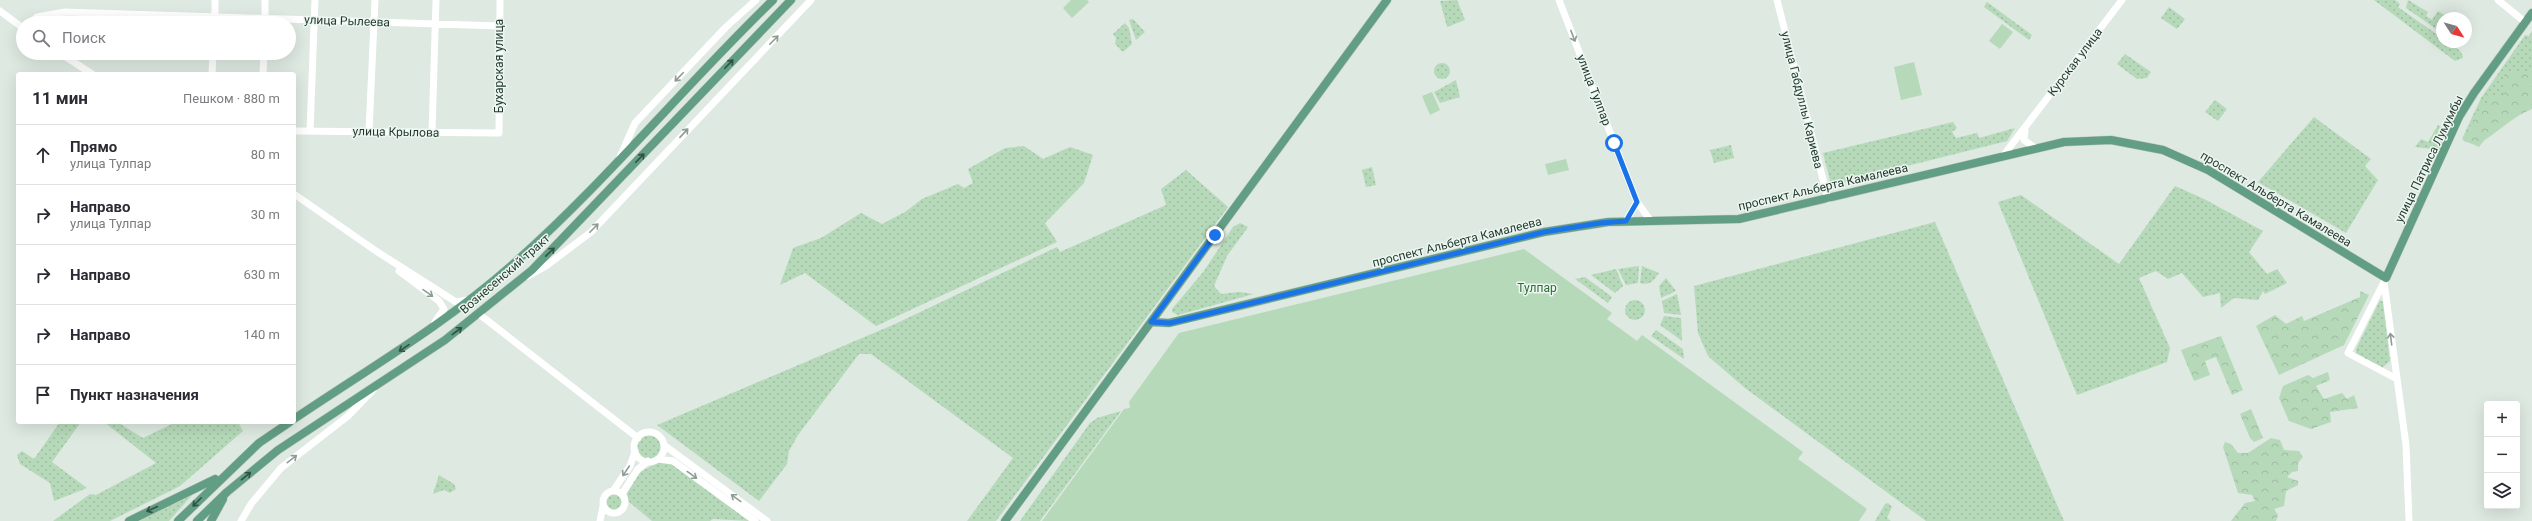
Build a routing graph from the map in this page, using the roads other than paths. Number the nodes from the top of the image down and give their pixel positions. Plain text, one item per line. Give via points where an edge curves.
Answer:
1 (215, 0) edge
2 (266, 0) edge
3 (315, 0) edge
4 (375, 0) edge
5 (436, 0) edge
6 (500, 0) edge
7 (756, 0) edge
8 (774, 0) edge
9 (791, 0) edge
10 (811, 0) edge
11 (1387, 0) edge
12 (1559, 0) edge
13 (1777, 0) edge
14 (2122, 0) edge
15 (2498, 0) edge
16 (0, 11) edge
17 (2532, 13) edge
18 (42, 16) edge
19 (140, 16) edge
20 (215, 16) edge
21 (265, 16) edge
22 (296, 20) edge
23 (314, 20) junction
24 (374, 22) junction
25 (2525, 22) junction
26 (16, 23) edge
27 (435, 24) junction
28 (499, 26) junction
29 (71, 60) edge
30 (213, 60) edge
31 (264, 60) edge
32 (89, 72) edge
33 (212, 72) edge
34 (263, 72) edge
35 (2029, 124) junction
36 (296, 131) edge
37 (310, 131) junction
38 (369, 131) junction
39 (432, 132) junction
40 (499, 133) joint
41 (2035, 148) junction
42 (2003, 156) junction
43 (619, 159) junction
44 (296, 195) edge
45 (1828, 199) junction
46 (1637, 202) junction
47 (1650, 220) junction
48 (1626, 221) junction
49 (376, 251) junction
50 (2385, 280) junction
51 (517, 283) junction
52 (471, 300) junction
53 (479, 314) junction
54 (1151, 322) junction
55 (424, 334) junction
56 (2393, 362) junction
57 (2379, 370) junction
58 (2395, 378) junction
59 (376, 386) junction
60 (296, 418) edge
61 (287, 424) edge
62 (638, 438) junction
63 (664, 445) junction
64 (635, 450) junction
65 (658, 459) junction
66 (648, 461) junction
67 (225, 474) junction
68 (614, 490) junction
69 (227, 492) junction
70 (622, 494) junction
71 (603, 506) junction
72 (612, 513) junction
73 (129, 521) edge
74 (178, 521) edge
75 (197, 521) edge
76 (211, 521) edge
77 (241, 521) edge
78 (601, 521) edge
79 (755, 521) edge
80 (768, 521) edge
81 (1005, 521) edge
82 (2409, 521) edge

1 - 20 street
2 - 21 street
3 - 23 street
4 - 24 street
5 - 27 street
6 - 28 street, Бухарская улица
7 -> 43 street via 728,25 635,124
8 - 43 main road, Вознесенский тракт
51 -> 9 main road, Вознесенский тракт via 570,233
51 -> 10 street via 546,266 591,232
11 - 54 main road
12 -> 46 street, улица Тулпар
13 - 45 street, улица Габдуллы Кариева
14 - 35 street, Курская улица
15 - 25 street
16 - 26 street
17 - 25 main road, улица Патриса Лумумбы
18 - 19 street, улица Рылеева via 65,12
22 - 23 street, улица Рылеева
23 - 24 street, улица Рылеева
23 - 37 street
24 - 27 street, улица Рылеева
24 - 38 street
25 - 50 main road, улица Патриса Лумумбы via 2459,117
27 - 28 street, улица Рылеева
27 - 39 street
28 - 40 street, Бухарская улица
29 - 32 street
30 - 33 street
31 - 34 street
35 - 41 street, Курская улица via 2023,138
35 - 42 street, Курская улица
36 - 37 street, улица Крылова
37 - 38 street, улица Крылова
38 - 39 street, улица Крылова
39 - 40 street, улица Крылова
41 - 42 main road, проспект Альберта Камалеева
41 - 50 main road, проспект Альберта Камалеева via 2064,142 2111,140 2163,150 2208,170
42 - 45 main road, проспект Альберта Камалеева
43 - 52 main road, Вознесенский тракт via 512,265
44 - 49 street
45 - 47 main road, проспект Альберта Камалеева via 1739,219
46 - 47 street, улица Тулпар
46 - 48 street
47 - 48 main road, проспект Альберта Камалеева
48 - 54 main road, проспект Альберта Камалеева via 1544,232 1170,323
49 - 52 street via 456,302
49 -> 55 street via 439,301 444,310
56 -> 50 street
50 - 57 street, улица Патриса Лумумбы via 2348,353
51 - 53 main road, Вознесенский тракт
52 - 55 main road, Вознесенский тракт
59 -> 53 main road, Вознесенский тракт via 446,340
53 - 62 street
54 - 81 main road
55 -> 60 main road, Вознесенский тракт
56 - 57 street
56 - 58 street
57 - 58 street, улица Патриса Лумумбы
58 - 82 street via 2406,445
69 -> 59 main road, Вознесенский тракт via 278,450
77 -> 59 street via 251,504 281,468 348,416
61 - 67 main road via 259,443
62 - 63 street via 644,433 654,433 661,438
62 - 64 street
63 - 65 street
80 -> 63 street
64 - 66 street via 640,458
64 -> 68 street via 630,466
65 - 66 street
65 -> 79 street via 673,461
66 - 70 street via 638,469
67 -> 73 main road via 189,494
67 -> 74 main road
68 - 70 street
68 - 71 street via 604,496
69 - 75 main road, Вознесенский тракт
69 - 76 main road
70 - 72 street via 624,508 618,513
71 - 72 street
71 - 78 street
72 - 78 street

